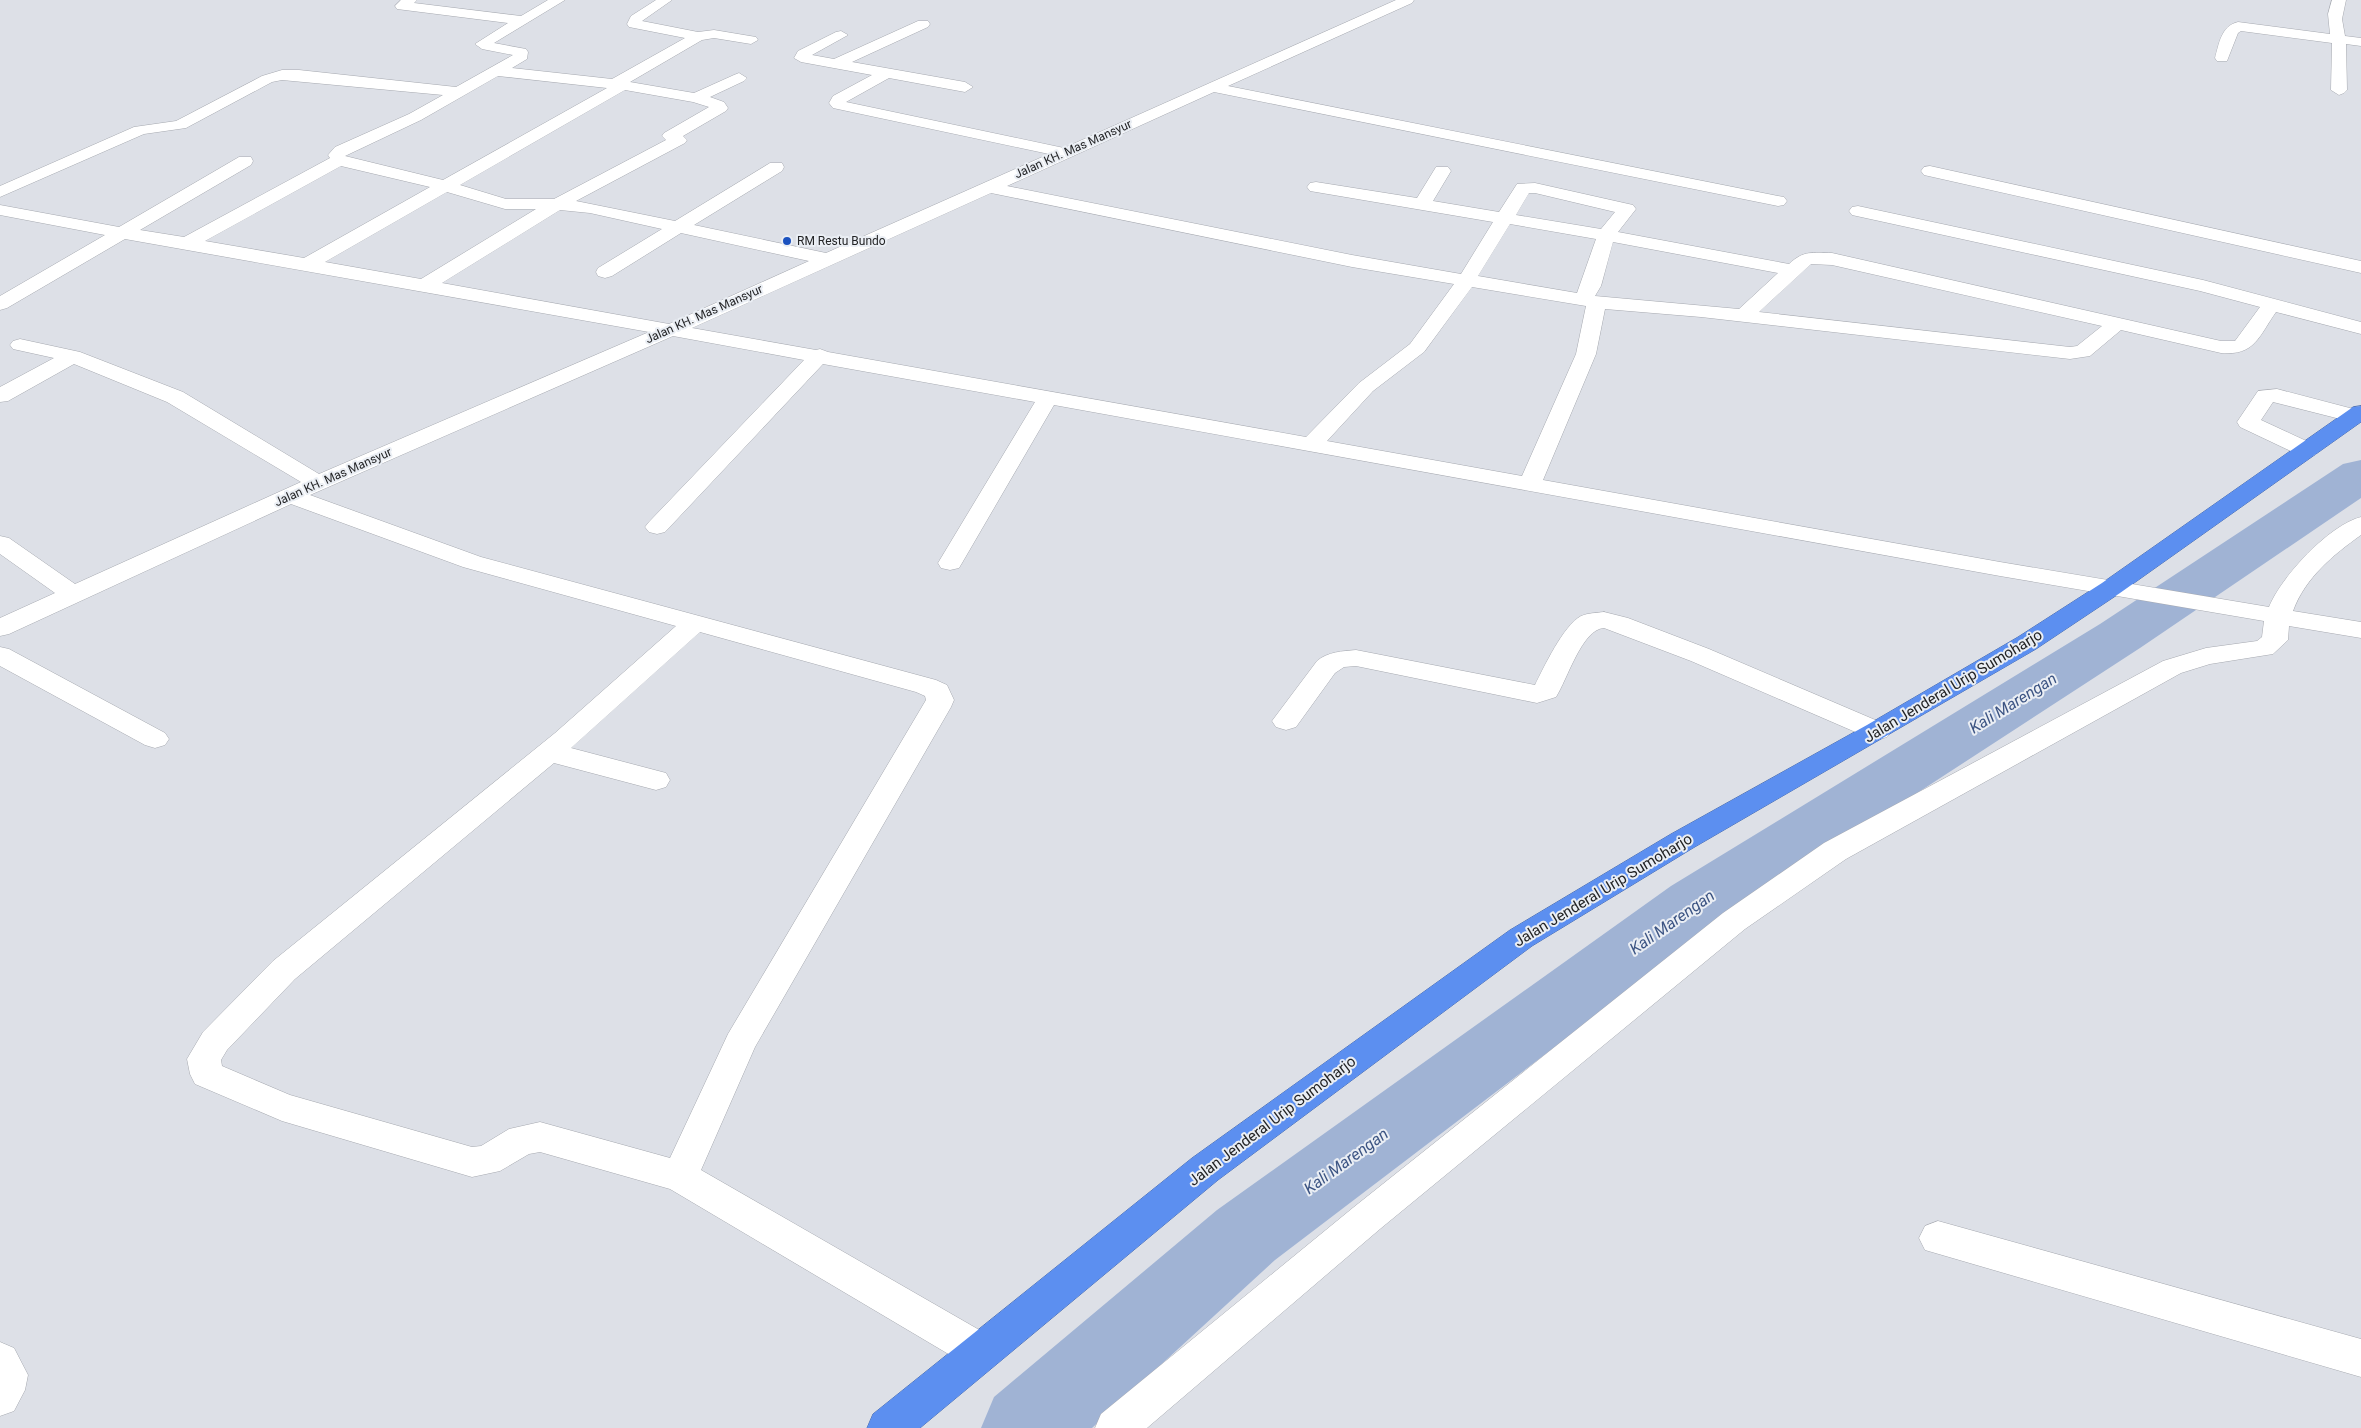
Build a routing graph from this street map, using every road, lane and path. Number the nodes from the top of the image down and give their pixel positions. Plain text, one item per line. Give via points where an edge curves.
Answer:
1 (410, 0) edge
2 (558, 0) edge
3 (665, 0) edge
4 (1407, 0) edge
5 (2339, 0) edge
6 (521, 20) junction
7 (923, 24) dead end
8 (842, 35) dead end
9 (698, 36) junction
10 (2339, 38) junction
11 (751, 40) dead end
12 (2361, 42) edge
13 (2222, 58) dead end
14 (836, 64) junction
15 (496, 71) junction
16 (887, 73) junction
17 (739, 78) dead end
18 (619, 84) junction
19 (966, 87) dead end
20 (1211, 87) junction
21 (2339, 90) dead end
22 (460, 92) junction
23 (696, 98) junction
24 (1065, 153) junction
25 (339, 160) junction
26 (245, 161) dead end
27 (776, 167) dead end
28 (1442, 171) dead end
29 (1930, 171) dead end
30 (444, 186) junction
31 (989, 187) junction
32 (1316, 187) dead end
33 (0, 192) edge
34 (1778, 201) dead end
35 (557, 204) junction
36 (1421, 206) junction
37 (0, 210) edge
38 (1858, 211) dead end
39 (1504, 218) junction
40 (681, 226) junction
41 (123, 233) junction
42 (1606, 235) junction
43 (186, 242) junction
44 (826, 259) junction
45 (308, 264) junction
46 (2361, 267) edge
47 (1792, 270) junction
48 (605, 272) dead end
49 (1466, 281) junction
50 (425, 285) junction
51 (1590, 301) junction
52 (0, 304) edge
53 (2272, 304) junction
54 (1743, 316) junction
55 (2116, 324) junction
56 (2361, 328) edge
57 (673, 329) junction
58 (20, 345) dead end
59 (820, 355) junction
60 (73, 356) junction
61 (0, 396) edge
62 (1048, 398) junction
63 (2358, 414) edge
64 (1311, 444) junction
65 (2306, 450) junction
66 (318, 482) junction
67 (1530, 484) junction
68 (290, 496) junction
69 (2361, 524) edge
70 (657, 527) dead end
71 (0, 542) edge
72 (950, 564) dead end
73 (2111, 588) junction
74 (73, 594) junction
75 (2266, 615) junction
76 (696, 622) junction
77 (0, 628) edge
78 (2361, 630) edge
79 (0, 655) edge
80 (1286, 721) dead end
81 (1877, 731) junction
82 (155, 740) dead end
83 (549, 752) junction
84 (656, 780) dead end
85 (680, 1176) junction
86 (1938, 1238) dead end
87 (981, 1352) junction
88 (2361, 1358) edge
89 (0, 1361) edge
90 (0, 1397) edge
91 (888, 1428) edge
92 (1116, 1428) edge

1 - 6 street via 402,6
2 - 6 street
3 - 9 street via 634,23
4 - 20 street, Jalan KH. Mas Mansyur
5 - 10 street via 2334,15
6 - 15 street via 483,42 483,45 523,53
7 - 14 street
8 - 14 street via 801,57
9 - 11 street via 711,34
9 - 18 street
10 - 12 street
10 - 13 street via 2238,26 2230,31
10 - 21 street
14 - 16 street
15 - 18 street
15 - 22 street
16 - 19 street
16 - 24 street via 839,99 837,104
17 - 23 street
18 - 23 street
18 - 30 street
20 - 24 street, Jalan KH. Mas Mansyur
20 - 34 street
22 - 25 street via 341,151 336,156
22 - 33 street via 299,75 277,76 180,125 140,130
23 - 35 street via 720,108 670,136 679,140
24 - 31 street, Jalan KH. Mas Mansyur
25 - 30 street
25 - 43 street
26 - 41 street
27 - 40 street
28 - 36 street
29 - 46 street
30 - 35 street via 506,204
30 - 45 street
31 - 44 street, Jalan KH. Mas Mansyur
31 - 49 street
32 - 36 street
35 - 40 street
35 - 50 street
36 - 39 street
37 - 41 street
38 - 53 street
39 - 42 street
39 - 42 street via 1523,188 1535,188 1624,207 1626,210
39 - 49 street
40 - 44 street
40 - 48 street
41 - 43 street
41 - 52 street
42 - 47 street
42 - 51 street via 1591,286
43 - 45 street
44 - 57 street, Jalan KH. Mas Mansyur
45 - 50 street
47 - 54 street
47 - 55 street via 1806,258 1822,257
49 - 51 street
49 - 64 street via 1417,348 1366,387
50 - 57 street
51 - 54 street
51 - 67 street via 1586,354
53 - 55 street via 2242,345 2234,348
53 - 56 street
54 - 55 street via 2070,353 2084,352
57 - 59 street
57 - 66 street, Jalan KH. Mas Mansyur
58 - 60 street
59 - 62 street
59 - 70 street
60 - 61 street
60 - 66 street via 198,409
62 - 64 street
62 - 72 street
63 - 65 highway, Jalan Jenderal Urip Sumoharjo
63 - 65 street via 2277,395 2266,396 2248,422
64 - 67 street
65 - 73 highway, Jalan Jenderal Urip Sumoharjo
66 - 68 street, Jalan KH. Mas Mansyur
67 - 73 street
68 - 74 street, Jalan KH. Mas Mansyur
68 - 76 street via 472,562
69 - 75 street via 2337,540
71 - 74 street
73 - 75 street
73 - 81 highway, Jalan Jenderal Urip Sumoharjo via 2027,643
74 - 77 street, Jalan KH. Mas Mansyur
75 - 78 street
75 - 92 street via 2275,640 2264,648 2206,656 2172,667 1835,851 1734,921 1367,1218
76 - 83 street
76 - 85 street via 926,686 937,691 940,700 740,1043
79 - 82 street
80 - 81 street via 1326,667 1342,659 1356,658 1537,694 1546,691 1565,652 1584,626 1604,620 1620,623 1700,655
81 - 87 highway, Jalan Jenderal Urip Sumoharjo via 1682,841 1521,938 1205,1169
83 - 84 street
83 - 85 street via 284,970 216,1041 204,1059 207,1074 282,1107 472,1162 487,1160 522,1140 540,1137
85 - 87 street
86 - 88 street
87 - 91 highway, Jalan Jenderal Urip Sumoharjo
89 - 90 street via 8,1375

